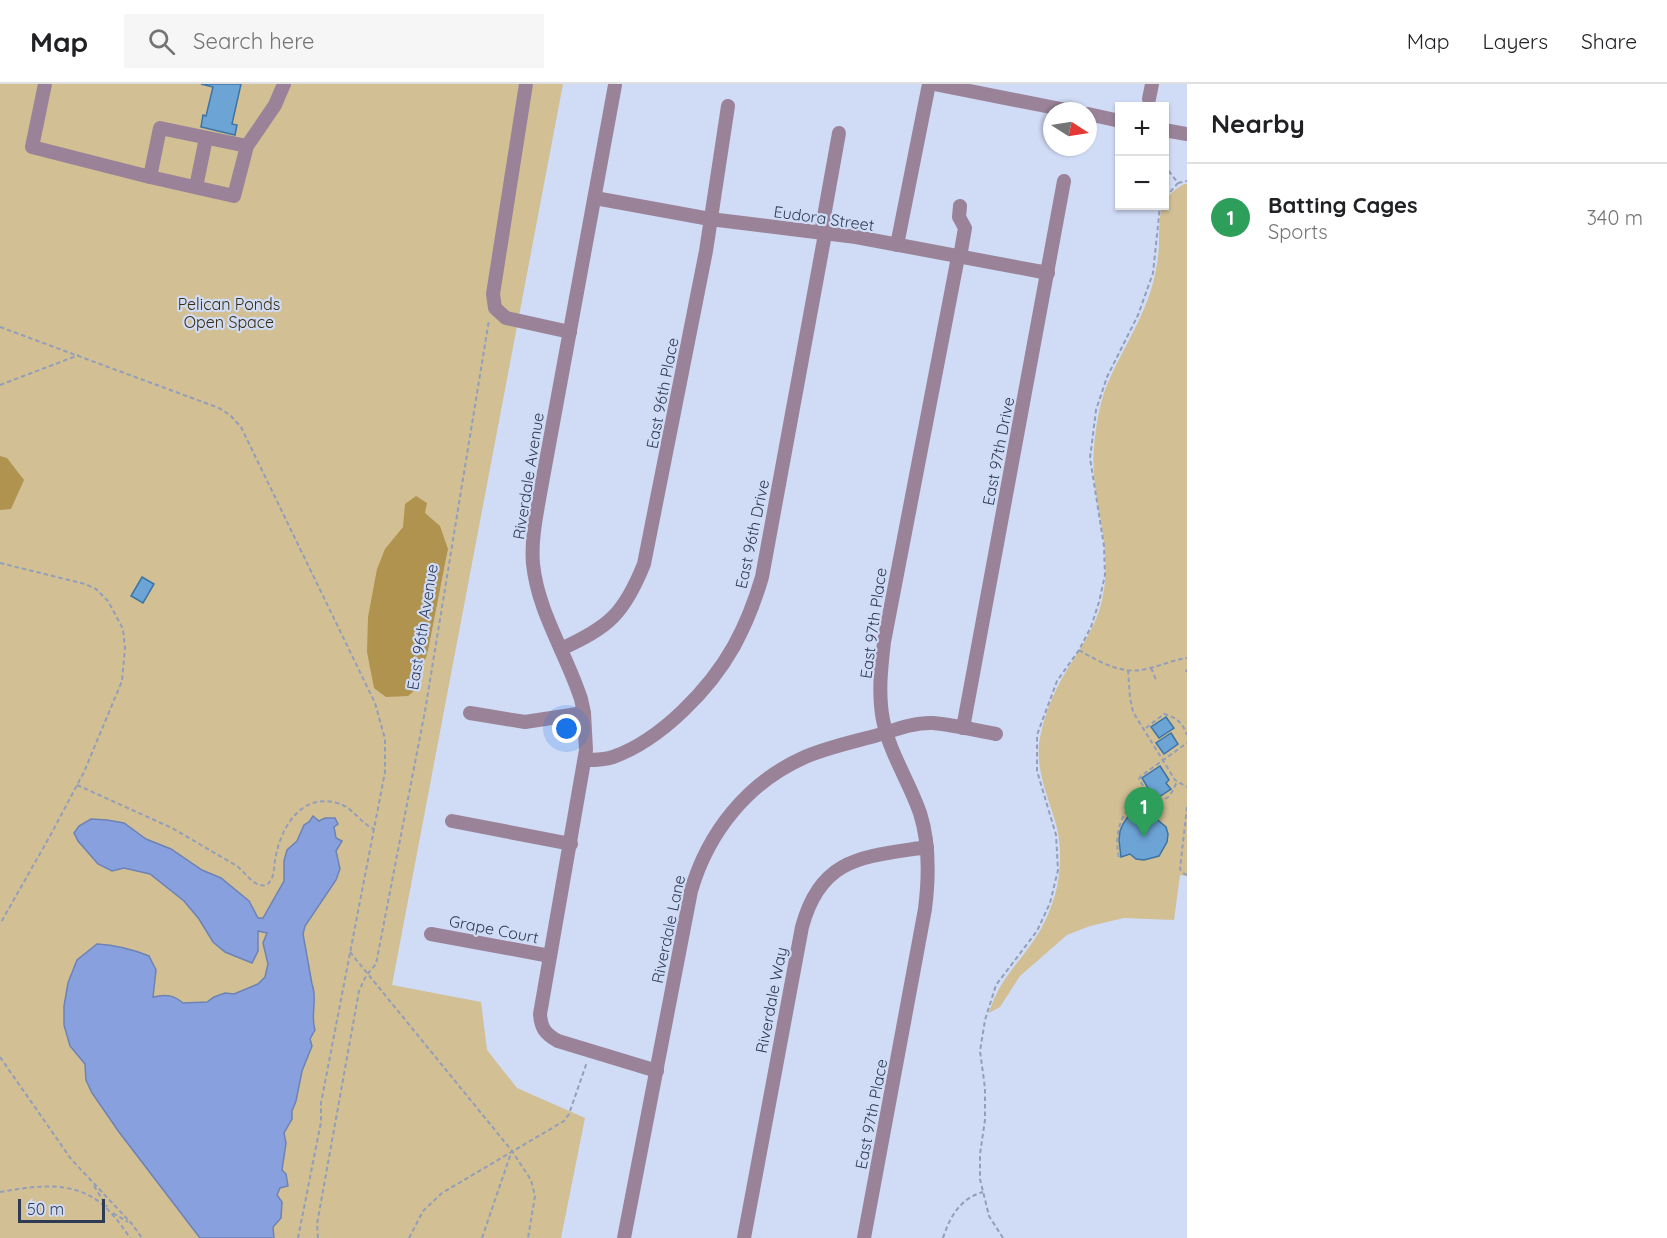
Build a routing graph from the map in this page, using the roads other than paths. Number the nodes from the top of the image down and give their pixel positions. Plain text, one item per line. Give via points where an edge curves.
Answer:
1 (45, 84) edge
2 (284, 84) edge
3 (526, 84) edge
4 (932, 84) edge
5 (1152, 84) edge
6 (615, 85) edge
7 (1149, 99) dead end
8 (728, 106) dead end
9 (1043, 106) edge
10 (1097, 116) edge
11 (1115, 120) edge
12 (1169, 131) edge
13 (839, 133) dead end
14 (1187, 134) edge
15 (206, 138) junction
16 (247, 146) junction
17 (150, 177) junction
18 (1064, 181) dead end
19 (196, 187) junction
20 (595, 198) junction
21 (960, 206) dead end
22 (710, 219) junction
23 (823, 234) junction
24 (897, 245) junction
25 (959, 257) junction
26 (1048, 273) junction
27 (570, 332) junction
28 (561, 649) junction
29 (470, 713) dead end
30 (584, 713) junction
31 (963, 728) junction
32 (886, 733) junction
33 (996, 734) dead end
34 (586, 760) junction
35 (452, 821) dead end
36 (571, 844) junction
37 (927, 847) junction
38 (431, 934) dead end
39 (550, 956) junction
40 (657, 1071) junction
41 (624, 1238) edge
42 (744, 1238) edge
43 (864, 1238) edge

1 - 17 street via 32,147
2 - 16 street via 275,105
3 - 27 street via 493,294 495,308 506,318
4 - 9 street
4 - 24 street
5 - 7 street
6 - 20 street, Riverdale Avenue
8 - 22 street, East 96th Place
10 - 11 street
12 - 14 street
13 - 23 street, East 96th Drive
15 - 16 street
15 - 17 street via 160,128
15 - 19 street
16 - 19 street via 234,196
17 - 19 street
18 - 26 street, East 97th Drive
20 - 22 street, Eudora Street
20 - 27 street, Riverdale Avenue
21 - 25 street, East 97th Place via 959,217 965,228
22 - 23 street, Eudora Street
22 - 28 street, East 96th Place via 644,564 616,615 596,632
23 - 24 street, Eudora Street
23 - 34 street, East 96th Drive via 762,577 750,613 704,688 667,724 627,751 602,760
24 - 25 street, Eudora Street
25 - 26 street, Eudora Street
25 - 32 street, East 97th Place via 884,642 880,685
26 - 31 street, East 97th Drive
27 - 28 street, Riverdale Avenue via 533,546 541,602
28 - 30 street, Riverdale Avenue
29 - 30 street via 525,722
30 - 34 street, Riverdale Avenue
31 - 32 street, Riverdale Lane via 923,724
31 - 33 street, Riverdale Lane
32 - 37 street, East 97th Place via 920,813
32 - 40 street, Riverdale Lane via 825,749 782,768 753,790 719,828 691,891
34 - 36 street, Riverdale Avenue
35 - 36 street
36 - 39 street, Riverdale Avenue
37 - 42 street, Riverdale Way via 850,862 828,876 809,904 799,939
37 - 43 street, East 97th Place via 926,909
38 - 39 street, Grape Court
39 - 40 street, Riverdale Avenue via 540,1014 545,1033 558,1041
40 - 41 street, Riverdale Lane

